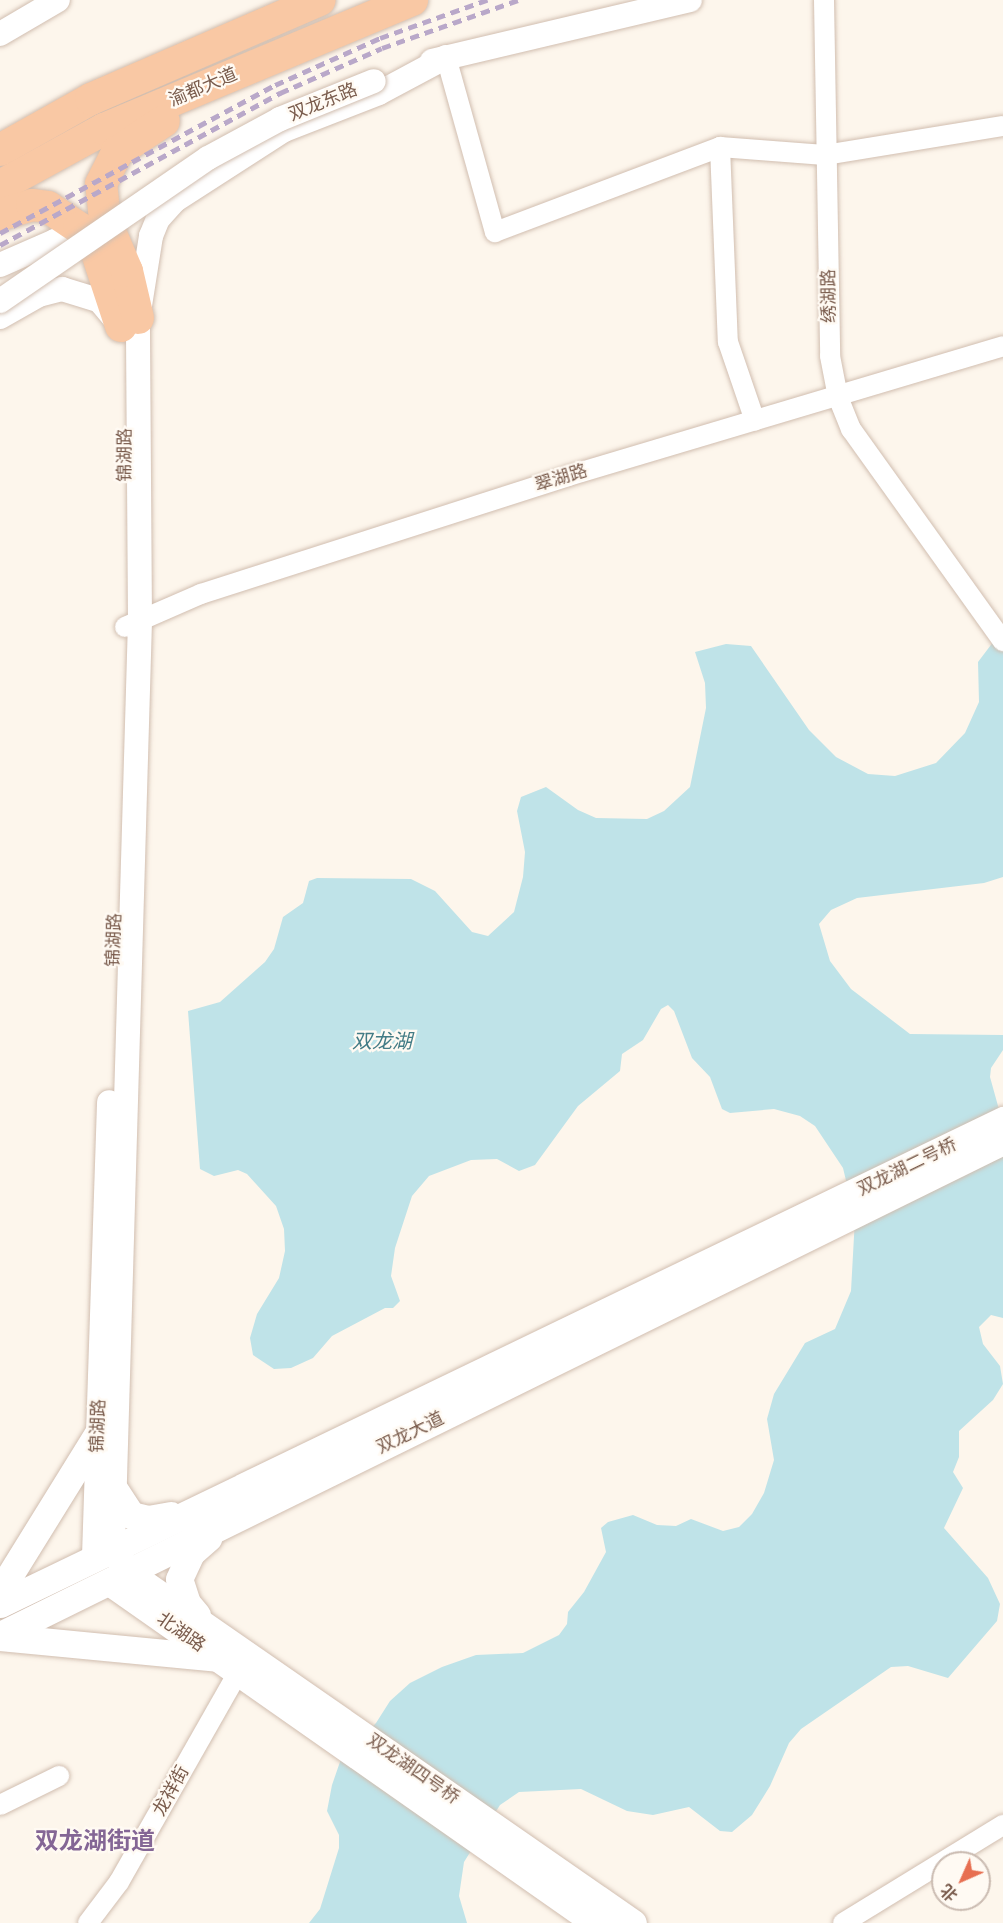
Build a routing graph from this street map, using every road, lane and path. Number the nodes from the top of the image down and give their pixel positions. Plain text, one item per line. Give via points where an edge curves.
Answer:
1 (58, 0) edge
2 (320, 0) edge
3 (412, 0) edge
4 (690, 0) edge
5 (824, 0) edge
6 (0, 33) edge
7 (298, 48) junction
8 (446, 57) junction
9 (1003, 126) edge
10 (720, 147) junction
11 (0, 150) edge
12 (825, 155) junction
13 (0, 186) edge
14 (0, 215) edge
15 (96, 250) junction
16 (0, 266) edge
17 (0, 301) edge
18 (0, 317) edge
19 (129, 322) junction
20 (1003, 346) edge
21 (838, 397) junction
22 (755, 422) junction
23 (132, 624) junction
24 (1003, 640) edge
25 (1003, 1120) edge
26 (1003, 1142) edge
27 (815, 1224) junction
28 (98, 1433) junction
29 (115, 1490) junction
30 (187, 1512) junction
31 (225, 1523) junction
32 (103, 1551) junction
33 (117, 1576) junction
34 (0, 1591) edge
35 (0, 1604) edge
36 (206, 1625) junction
37 (0, 1636) edge
38 (235, 1661) junction
39 (282, 1691) joint
40 (59, 1776) dead end
41 (0, 1805) edge
42 (1003, 1825) edge
43 (534, 1865) junction
44 (88, 1923) edge
45 (596, 1923) edge
46 (633, 1923) edge
47 (843, 1923) edge

1 - 6 street
2 - 11 highway, 渝都大道 via 91,99
3 - 7 highway, 渝都大道
4 - 8 street, 双龙东路
5 - 12 street, 绣湖路
7 - 13 highway, 渝都大道 via 104,129
7 - 19 highway via 130,140 107,168 101,184 102,203 127,271
8 - 10 street via 495,232
8 - 17 street, 双龙东路, bridge via 280,119 208,158
8 - 19 street, 锦湖路 via 379,93 284,130 174,201 158,219 151,236
9 - 12 street
10 - 12 street
10 - 22 street via 728,342
12 - 21 street, 绣湖路 via 830,356
14 - 15 highway via 22,207 48,207 63,214
15 - 16 street via 75,240 55,241
15 - 19 highway
18 - 19 street via 39,295 62,289 99,300
19 - 23 street, 锦湖路
20 - 21 street, 翠湖路
21 - 22 street, 翠湖路
21 - 24 street, 绣湖路 via 850,429
22 - 23 street, 翠湖路 via 557,479 201,594
23 - 28 street, 锦湖路
23 - 29 street, 锦湖路
25 - 27 main road, 双龙湖二号桥
26 - 27 main road, 双龙湖二号桥
27 - 30 main road, 双龙大道
27 - 31 main road, 双龙大道
28 - 32 street, 锦湖路
28 - 34 main road
29 - 30 main road via 123,1508 140,1518
29 - 32 street, 锦湖路
30 - 32 main road, 双龙大道
31 - 33 main road, 双龙大道
31 - 36 main road via 190,1553 179,1579 187,1604
32 - 33 main road, 北湖路
32 - 35 main road, 双龙大道
33 - 36 main road, 北湖路
33 - 37 main road, 双龙大道
33 - 38 main road, 北湖路
36 - 38 main road, 北湖路
37 - 38 main road
38 - 39 main road, 北湖路
38 - 44 street, 龙祥街 via 119,1882
39 - 43 main road, 双龙湖四号桥
40 - 41 street
42 - 47 street
43 - 45 main road
43 - 46 main road

